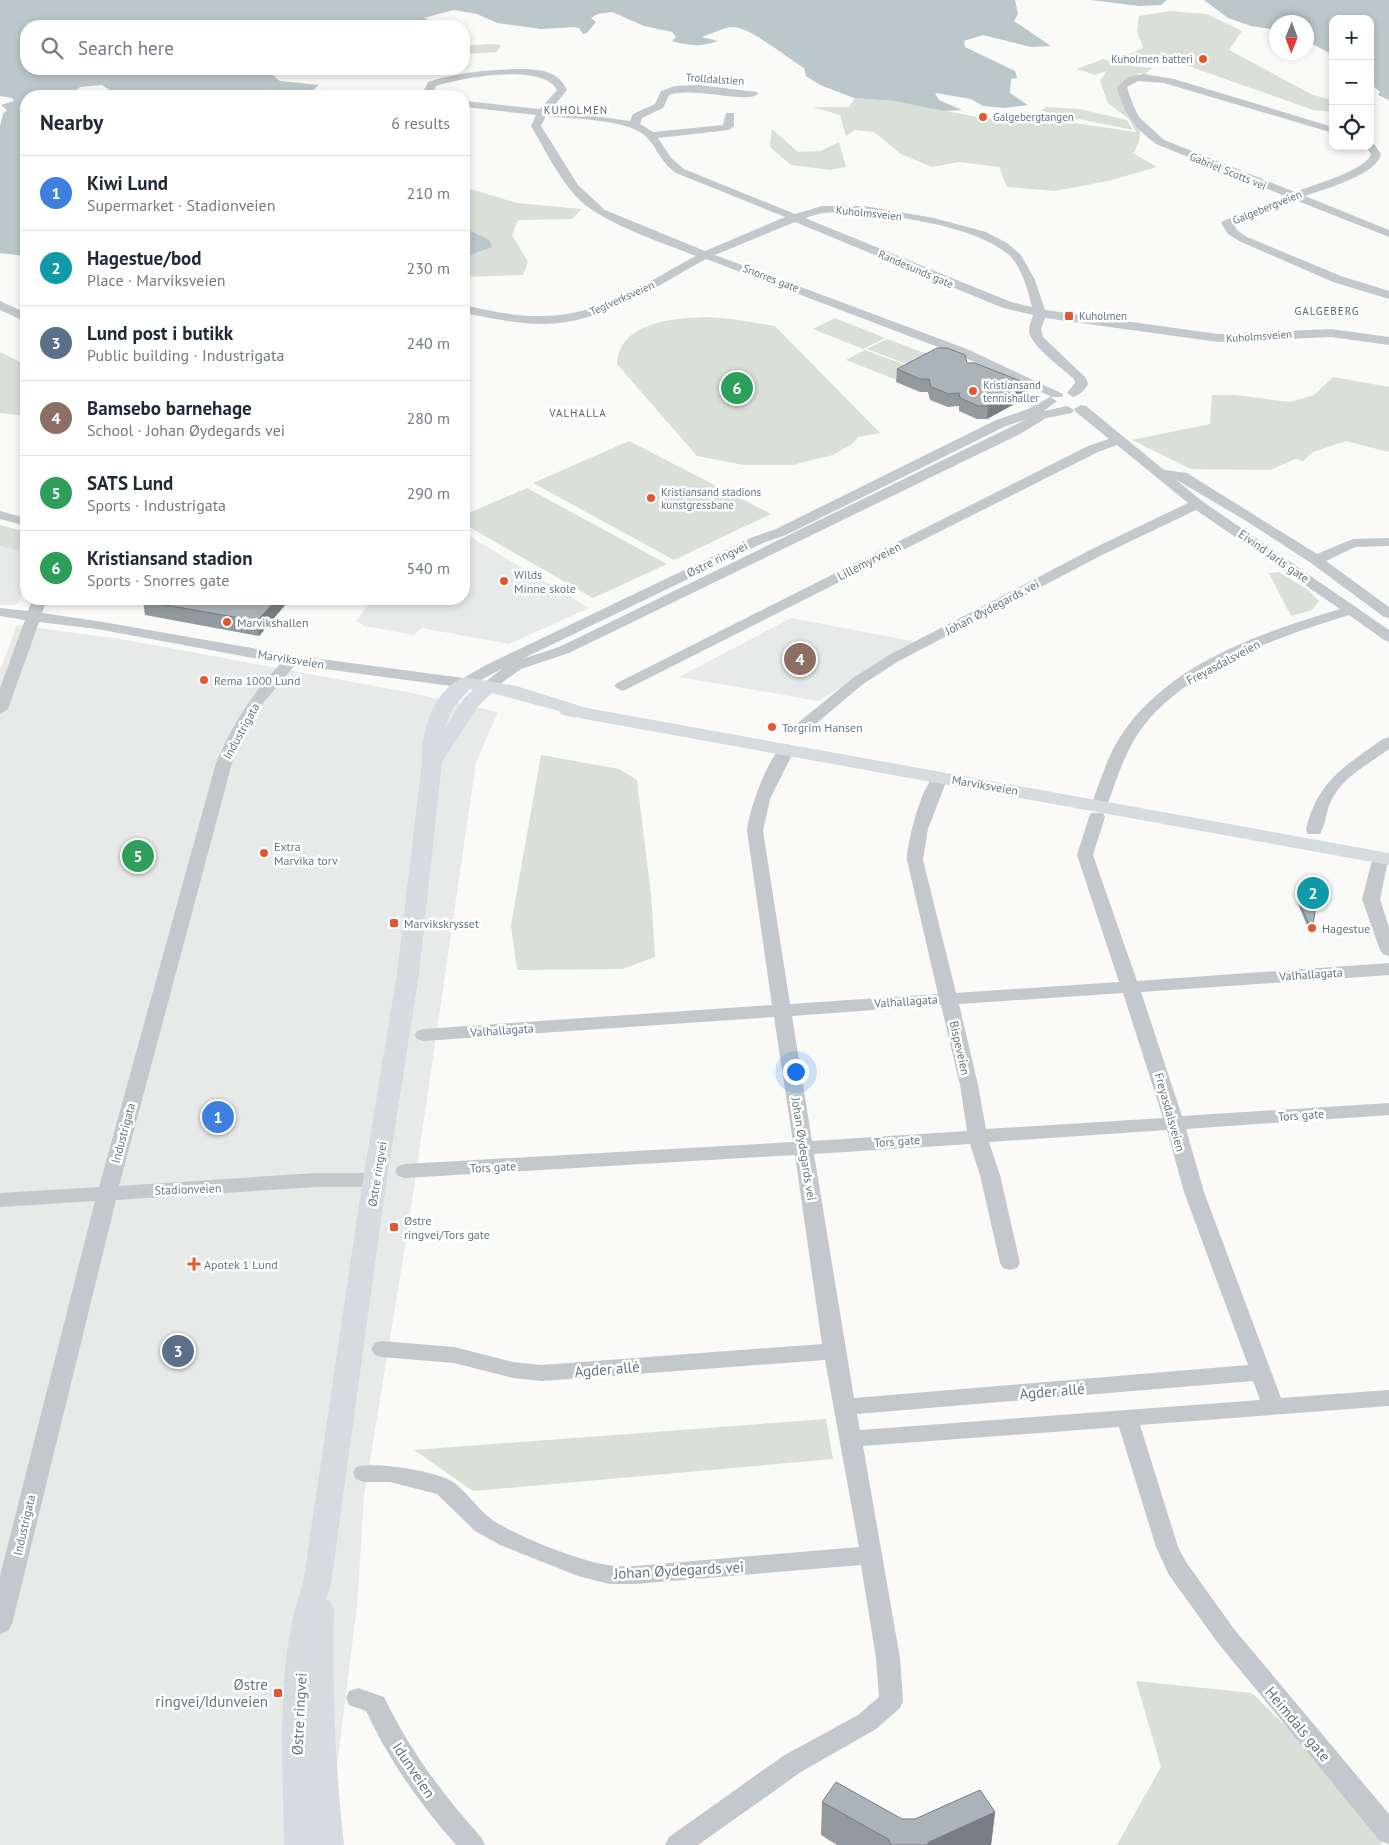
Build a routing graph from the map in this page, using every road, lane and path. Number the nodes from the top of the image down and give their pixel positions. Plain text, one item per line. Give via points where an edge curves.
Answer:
1 (429, 90) edge
2 (753, 94) dead end
3 (470, 105) edge
4 (544, 111) junction
5 (730, 115) dead end
6 (634, 126) junction
7 (1329, 129) edge
8 (651, 135) junction
9 (1373, 150) edge
10 (1295, 196) junction
11 (796, 217) junction
12 (1389, 234) edge
13 (707, 255) junction
14 (1389, 295) edge
15 (0, 305) edge
16 (470, 311) edge
17 (1040, 312) junction
18 (20, 315) edge
19 (1389, 341) edge
20 (1073, 393) junction
21 (1053, 397) junction
22 (1074, 409) junction
23 (1118, 440) junction
24 (1161, 473) junction
25 (1197, 504) junction
26 (0, 515) edge
27 (20, 520) edge
28 (1389, 542) edge
29 (1316, 560) junction
30 (38, 605) edge
31 (1351, 610) junction
32 (0, 612) edge
33 (1389, 614) edge
34 (34, 617) junction
35 (1389, 638) edge
36 (291, 660) junction
37 (622, 686) dead end
38 (471, 690) junction
39 (0, 709) edge
40 (799, 730) dead end
41 (1389, 742) edge
42 (787, 749) junction
43 (940, 777) junction
44 (1098, 812) junction
45 (1314, 830) dead end
46 (1385, 858) edge
47 (1389, 950) edge
48 (1389, 969) edge
49 (1130, 986) junction
50 (948, 998) junction
51 (783, 1011) junction
52 (424, 1035) dead end
53 (1389, 1110) edge
54 (1175, 1124) junction
55 (977, 1136) junction
56 (803, 1147) junction
57 (405, 1171) dead end
58 (376, 1180) junction
59 (107, 1192) junction
60 (0, 1200) edge
61 (1010, 1264) dead end
62 (382, 1349) dead end
63 (834, 1351) junction
64 (1260, 1372) junction
65 (1389, 1398) edge
66 (1273, 1405) junction
67 (844, 1407) junction
68 (1127, 1419) junction
69 (849, 1439) junction
70 (364, 1472) dead end
71 (870, 1555) junction
72 (317, 1584) junction
73 (0, 1624) edge
74 (358, 1698) dead end
75 (1389, 1833) edge
76 (299, 1845) edge
77 (329, 1845) edge
78 (472, 1845) edge
79 (678, 1845) edge

1 - 4 street via 432,84 453,77 538,73 552,77 561,86 560,94
2 - 6 street, Trolldalstien via 698,88 669,91 659,106 637,116
3 - 4 street
4 - 6 street
4 - 13 street, Snorres gate via 537,120 539,132 574,187 595,209
5 - 8 street via 729,126 725,128
6 - 8 street
7 - 10 street, Gabriel Scotts vei via 1213,92 1149,77 1130,80 1122,87 1135,118 1150,136 1186,154
8 - 11 street via 670,166
9 - 10 street, Galgebergveien via 1376,154 1373,163
10 - 12 street, Gabriel Scotts vei
10 - 14 street, Galgebergveien via 1226,223 1232,232 1251,242 1337,279
11 - 13 street, Teglverksveien
11 - 17 street, Randesunds gate via 991,300
11 - 17 street, Kuholmsveien via 820,210 849,208 912,217 977,232 1015,254
13 - 16 street, Teglverksveien via 641,292 572,318 533,320
13 - 21 street, Snorres gate via 963,352
15 - 18 street
17 - 19 street, Kuholmsveien via 1218,338 1331,332
17 - 20 street via 1034,326 1035,335 1080,378 1082,384
20 - 21 street
20 - 22 street via 1087,400 1085,406
21 - 22 street, Snorres gate via 1056,407
21 - 38 street, Østre ringvei via 1033,412 993,427 781,532 492,667
22 - 23 street, Eivind Jarls gate
22 - 38 street, Østre ringvei via 1042,415 564,650 516,666
23 - 24 street, Eivind Jarls gate
23 - 37 street, Lillemyrveien via 1034,478
24 - 25 street, Eivind Jarls gate
24 - 29 street, Eivind Jarls gate via 1182,476
25 - 31 street, Eivind Jarls gate
25 - 40 street, Johan Øydegards vei via 1099,551 894,658 858,681
26 - 27 street
28 - 29 street via 1353,542
29 - 33 street, Eivind Jarls gate
30 - 34 street
31 - 35 street, Eivind Jarls gate
31 - 44 street, Freyasdalsveien via 1267,638 1224,658 1169,692 1143,716 1125,742
32 - 34 street, Marviksveien
34 - 36 street, Marviksveien
34 - 39 street
36 - 38 street, Marviksveien
36 - 59 street, Industrigata via 249,714 224,763
38 - 42 main road, Marviksveien
38 - 58 main road, Østre ringvei via 432,762 410,956
41 - 45 street via 1328,790 1317,812
42 - 43 main road, Marviksveien
42 - 51 street, Johan Øydegards vei via 763,794 755,826
43 - 44 main road, Marviksveien
43 - 50 street, Bispeveien via 914,849
44 - 46 main road, Marviksveien
44 - 49 street, Freyasdalsveien via 1085,855
46 - 47 street via 1371,899
48 - 49 street, Valhallagata
49 - 50 street, Valhallagata
49 - 54 street, Freyasdalsveien
50 - 51 street, Valhallagata
50 - 55 street, Bispeveien via 969,1085
51 - 52 street, Valhallagata
51 - 56 street, Johan Øydegards vei
53 - 54 street, Tors gate
54 - 55 street, Tors gate
54 - 64 street, Freyasdalsveien via 1194,1192
55 - 56 street, Tors gate
55 - 61 street, Bispeveien via 990,1175
56 - 57 street, Tors gate
56 - 63 street, Johan Øydegards vei
58 - 59 street, Stadionveien via 316,1180
58 - 72 main road, Østre ringvei
59 - 60 street, Stadionveien
59 - 73 street, Industrigata
62 - 63 street, Agder allé via 454,1355 513,1370 542,1373
63 - 67 street, Johan Øydegards vei
64 - 66 street, Freyasdalsveien
64 - 67 street, Agder allé
65 - 66 street
66 - 68 street
67 - 69 street, Johan Øydegards vei
68 - 69 street
68 - 75 street, Heimdals gate via 1167,1547 1177,1568 1264,1683
69 - 71 street, Johan Øydegards vei
70 - 71 street, Johan Øydegards vei via 390,1473 444,1487 483,1524 508,1540 609,1575
71 - 79 street, Johan Øydegards vei via 888,1658 891,1701 867,1722 792,1764
72 - 76 main road, Østre ringvei via 303,1646 297,1719
72 - 77 main road, Østre ringvei via 320,1595 321,1778
74 - 78 street, Idunveien via 375,1704 384,1725 423,1786

